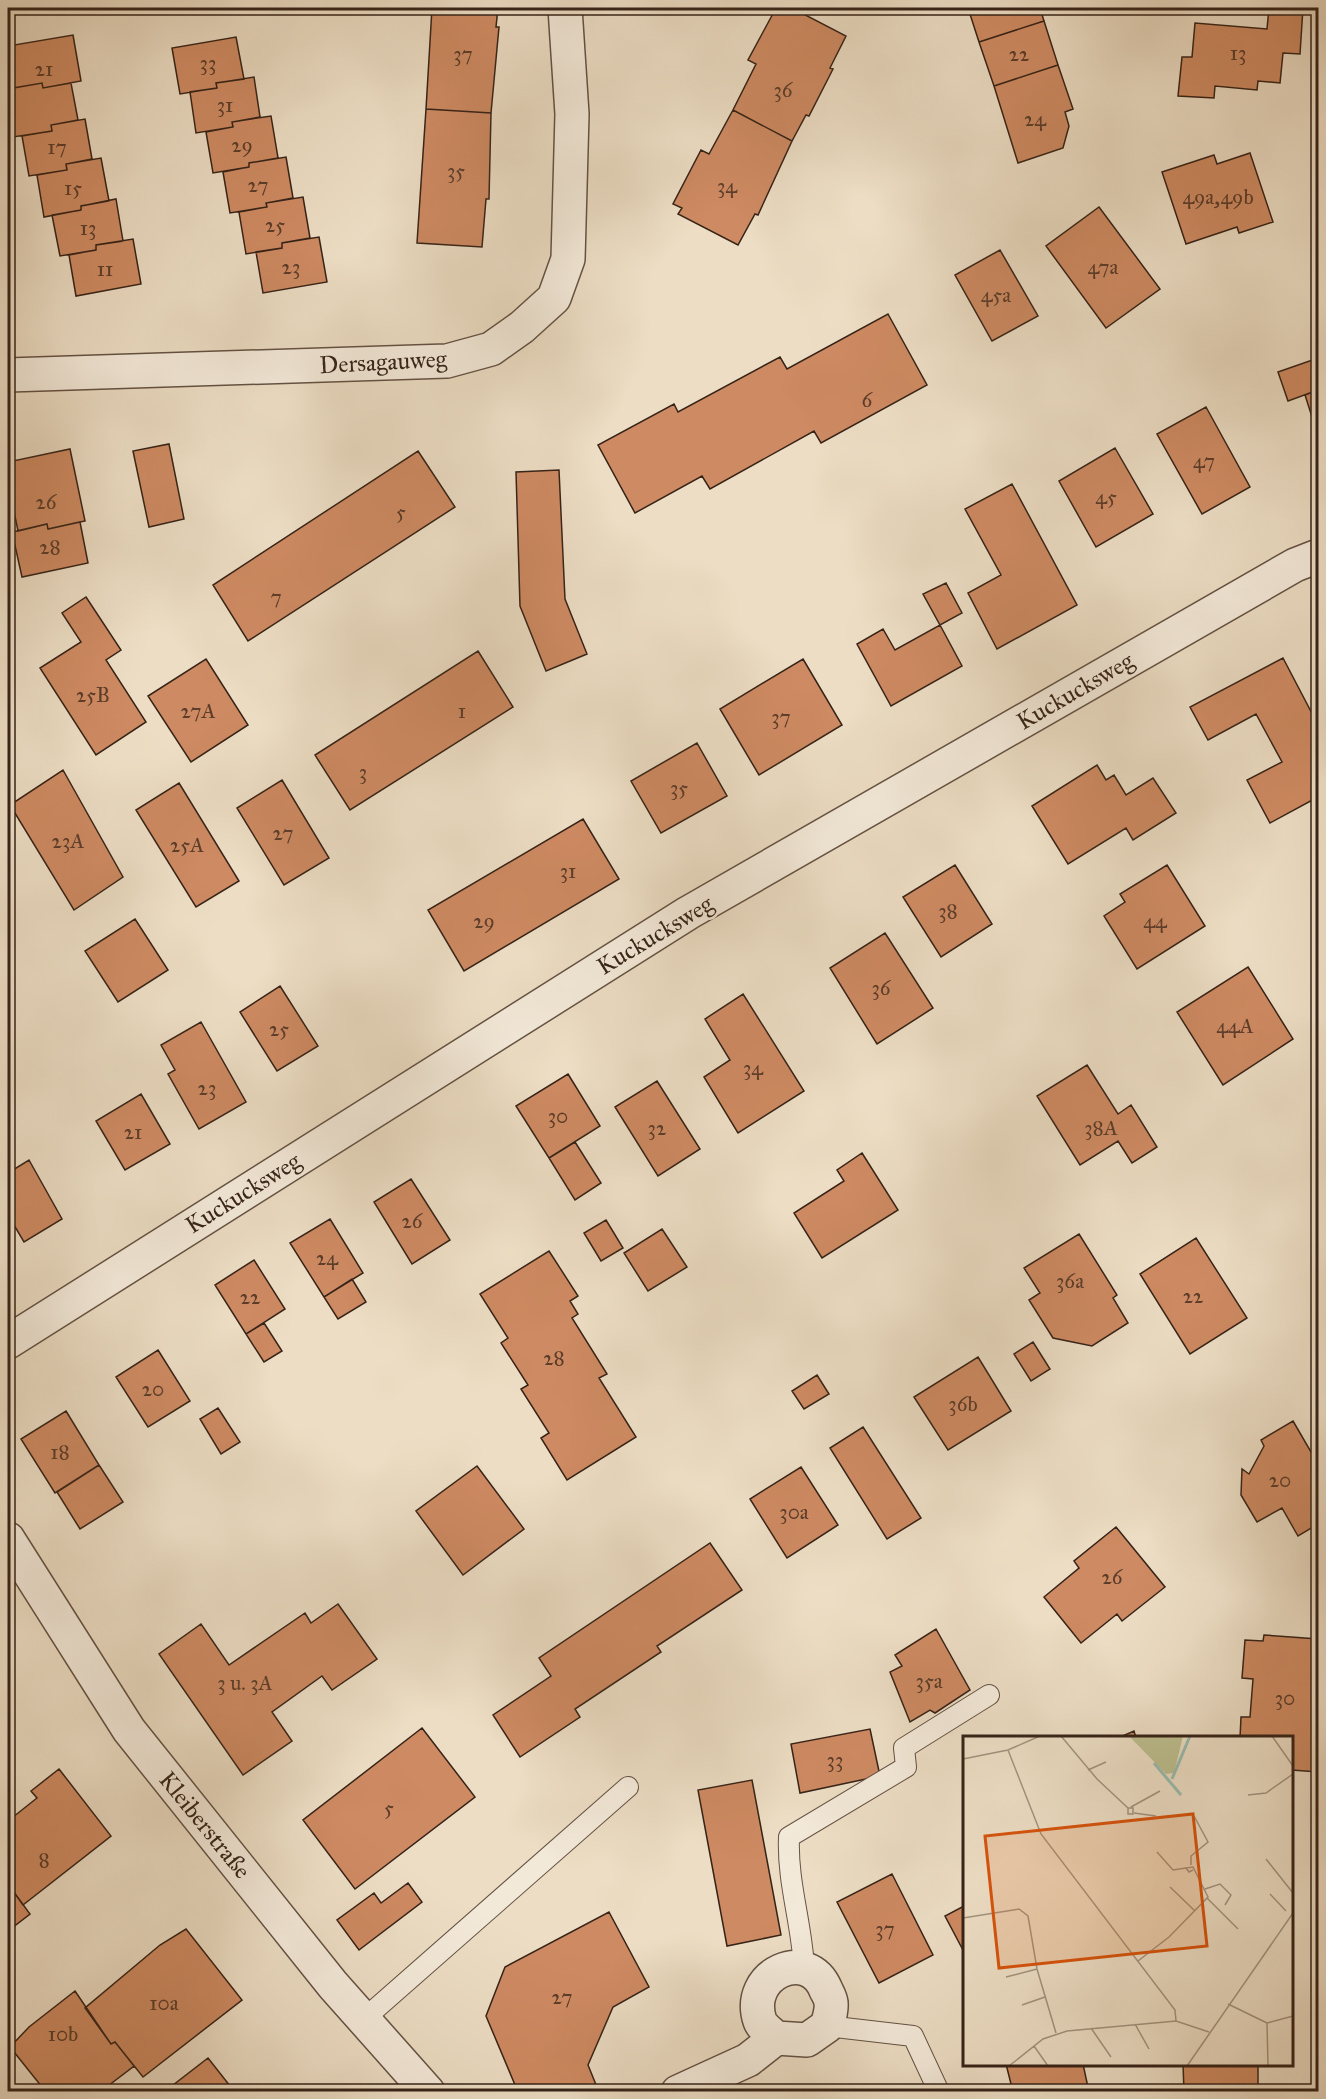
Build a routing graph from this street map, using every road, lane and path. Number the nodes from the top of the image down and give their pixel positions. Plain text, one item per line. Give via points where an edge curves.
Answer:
1 (565, 8) edge
2 (8, 375) edge
3 (1318, 556) edge
4 (8, 1342) edge
5 (8, 1539) edge
6 (989, 1695) dead end
7 (628, 1786) dead end
8 (804, 1968) junction
9 (364, 2019) junction
10 (827, 2026) junction
11 (776, 2038) junction
12 (428, 2091) edge
13 (678, 2091) edge
14 (939, 2091) edge

1 - 2 street, Dersagauweg via 572,114 568,259 554,298 491,349 447,361
3 - 4 street, Kuckucksweg via 1285,571 688,913
5 - 9 street, Kleiberstraße via 129,1730
6 - 8 lane via 904,1748 906,1767 789,1837 788,1868 803,1942
7 - 9 lane
8 - 10 street via 822,1979 831,2002
8 - 11 street via 784,1968 766,1979 757,1997 760,2022
9 - 12 street, Kleiberstraße
10 - 11 street via 807,2040
10 - 14 lane via 913,2036
11 - 13 street via 748,2060

